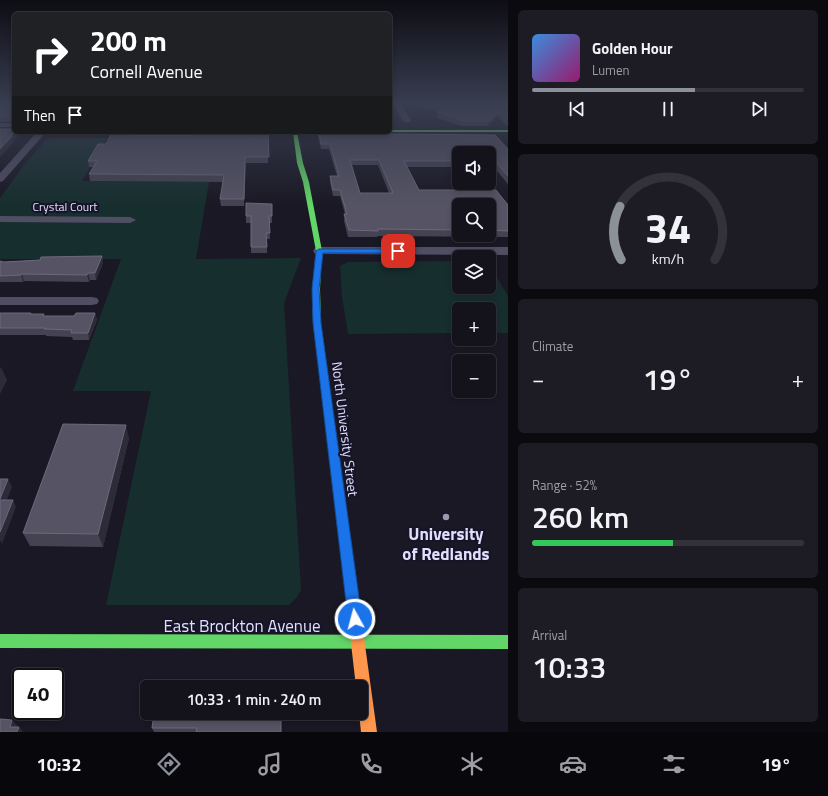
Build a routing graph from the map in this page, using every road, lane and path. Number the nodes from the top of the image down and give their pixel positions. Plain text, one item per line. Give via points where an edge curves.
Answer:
1 (36, 138) edge
2 (296, 138) edge
3 (0, 179) edge
4 (0, 219) edge
5 (130, 220) dead end
6 (319, 251) junction
7 (508, 251) edge
8 (0, 301) edge
9 (92, 301) dead end
10 (0, 641) edge
11 (358, 642) junction
12 (508, 642) edge
13 (369, 732) edge

1 - 3 street
2 - 6 street, North University Street
4 - 5 street, Crystal Court
6 - 7 street
6 - 11 street, North University Street via 317,323
8 - 9 street
10 - 11 street, East Brockton Avenue
11 - 12 street, East Brockton Avenue
11 - 13 street, North University Street

